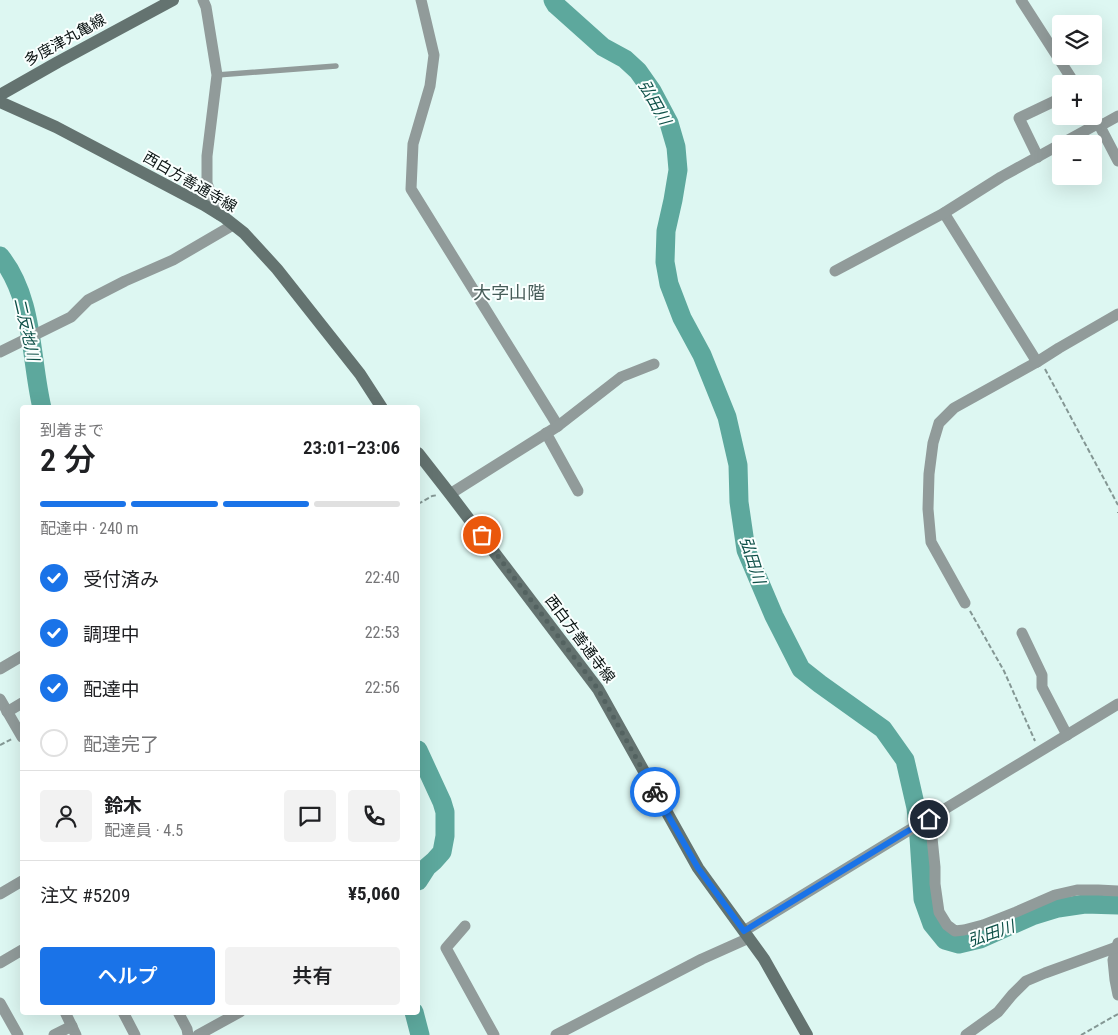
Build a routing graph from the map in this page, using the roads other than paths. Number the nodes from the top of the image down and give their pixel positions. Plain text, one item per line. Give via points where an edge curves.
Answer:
1 (173, 0) edge
2 (202, 0) edge
3 (421, 0) edge
4 (1021, 0) edge
5 (336, 66) dead end
6 (216, 74) junction
7 (1069, 75) edge
8 (0, 95) edge
9 (0, 102) edge
10 (1052, 102) edge
11 (1118, 116) edge
12 (1102, 120) edge
13 (1091, 125) edge
14 (1100, 125) edge
15 (1038, 157) junction
16 (1118, 161) edge
17 (944, 213) junction
18 (218, 214) junction
19 (233, 225) junction
20 (835, 270) dead end
21 (1118, 314) edge
22 (0, 352) edge
23 (1039, 361) junction
24 (654, 364) dead end
25 (380, 405) edge
26 (558, 426) junction
27 (546, 433) junction
28 (420, 456) edge
29 (578, 492) dead end
30 (450, 494) junction
31 (965, 603) road end
32 (1022, 633) dead end
33 (20, 657) edge
34 (0, 669) edge
35 (1048, 698) junction
36 (0, 699) edge
37 (1036, 702) dead end
38 (20, 704) edge
39 (1118, 704) edge
40 (7, 712) junction
41 (20, 734) edge
42 (1067, 735) junction
43 (929, 818) junction
44 (20, 882) edge
45 (1118, 891) edge
46 (0, 894) edge
47 (465, 926) dead end
48 (746, 935) junction
49 (1117, 945) edge
50 (20, 951) edge
51 (0, 963) edge
52 (1118, 995) edge
53 (0, 1003) edge
54 (66, 1015) edge
55 (125, 1015) edge
56 (180, 1015) edge
57 (235, 1015) edge
58 (74, 1031) edge
59 (973, 1033) edge
60 (18, 1035) edge
61 (54, 1035) edge
62 (135, 1035) edge
63 (188, 1035) edge
64 (198, 1035) edge
65 (494, 1035) edge
66 (556, 1035) edge
67 (807, 1035) edge

1 - 8 main road, 多度津丸亀線
2 - 6 street via 206,7
3 - 26 street via 434,55 430,86 413,144 411,189
4 - 7 street
5 - 6 lane
6 - 18 street via 207,183
9 - 18 main road, 西白方善通寺線 via 56,127
10 - 15 street via 1019,118
11 - 12 street
13 - 15 street
14 - 16 street
15 - 17 street
17 - 20 street
17 - 23 street
18 - 19 main road, 西白方善通寺線
19 - 22 street via 173,260 88,300 71,317
19 - 25 main road, 西白方善通寺線 via 277,270 360,374
21 - 23 street
23 - 31 street via 954,408 939,423 929,474 931,542
24 - 26 street via 621,377
26 - 27 street
27 - 29 street
27 - 30 street
28 - 30 main road, 西白方善通寺線
30 - 48 main road, 西白方善通寺線 via 598,689 698,868
32 - 35 street via 1046,673 1042,687
33 - 34 street
35 - 37 street
35 - 42 street
36 - 40 street
38 - 40 street
39 - 42 street
40 - 41 street
42 - 43 street
43 - 45 street via 939,912 955,931 983,925 1055,895 1077,890
43 - 48 street
44 - 46 street
47 - 65 street via 446,948
48 - 66 street
48 - 67 main road, 西白方善通寺線 via 764,959
49 - 52 street via 1113,960
49 - 59 street via 1026,982
50 - 51 street
53 - 60 street
54 - 58 street
55 - 62 street
56 - 63 street
57 - 64 street
58 - 61 street

